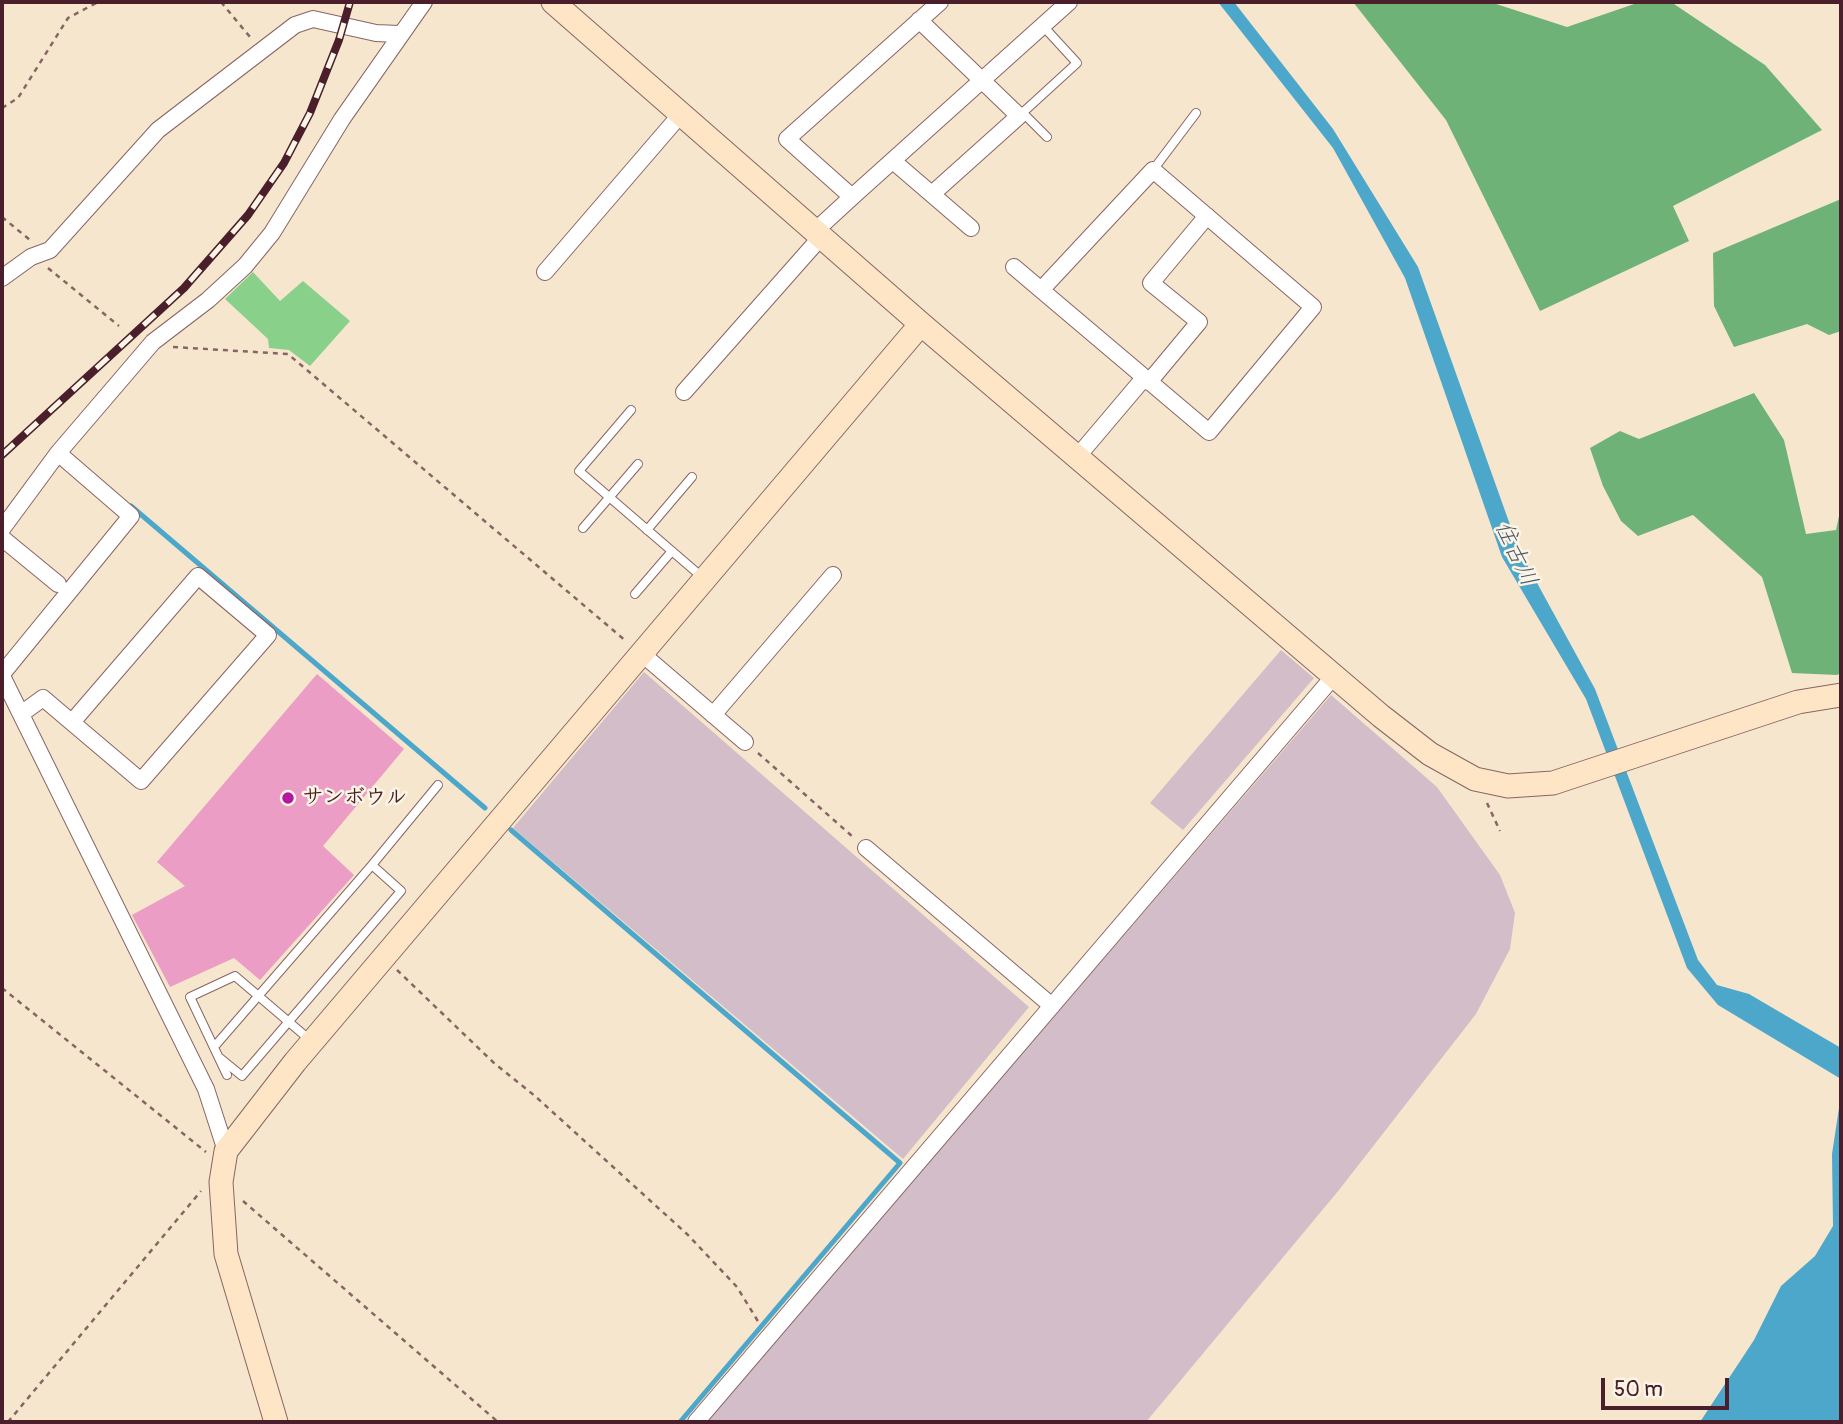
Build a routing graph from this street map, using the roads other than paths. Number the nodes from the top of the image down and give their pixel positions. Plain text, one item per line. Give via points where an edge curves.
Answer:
1 (424, 2) edge
2 (554, 2) edge
3 (940, 2) edge
4 (1069, 2) edge
5 (919, 20) junction
6 (1043, 26) junction
7 (399, 34) junction
8 (982, 80) junction
9 (1196, 113) dead end
10 (681, 114) junction
11 (1021, 114) junction
12 (1047, 137) dead end
13 (893, 161) junction
14 (1153, 170) junction
15 (932, 194) junction
16 (852, 197) junction
17 (1207, 216) junction
18 (971, 228) dead end
19 (818, 234) junction
20 (1014, 267) dead end
21 (545, 272) dead end
22 (2, 278) edge
23 (1041, 290) junction
24 (921, 324) junction
25 (1147, 380) junction
26 (684, 392) dead end
27 (631, 410) dead end
28 (58, 453) junction
29 (1078, 456) junction
30 (638, 464) dead end
31 (692, 477) dead end
32 (609, 497) junction
33 (583, 528) dead end
34 (2, 529) edge
35 (647, 530) junction
36 (2, 538) edge
37 (672, 551) junction
38 (833, 575) dead end
39 (704, 579) junction
40 (58, 584) dead end
41 (635, 594) dead end
42 (641, 653) junction
43 (2, 675) edge
44 (1334, 676) junction
45 (1841, 695) edge
46 (21, 714) junction
47 (713, 715) junction
48 (73, 722) junction
49 (745, 742) road end
50 (438, 785) dead end
51 (866, 848) road end
52 (372, 865) junction
53 (258, 995) junction
54 (1052, 1006) junction
55 (288, 1020) junction
56 (312, 1042) junction
57 (214, 1047) junction
58 (220, 1058) junction
59 (227, 1074) dead end
60 (226, 1152) junction
61 (275, 1422) edge
62 (696, 1422) edge

1 - 7 street
2 - 10 street
3 - 5 street
4 - 6 street
5 - 8 street
5 - 16 street via 787,139
6 - 8 street
6 - 11 lane via 1077,63
7 - 22 street via 313,19 295,25 158,130 50,250
7 - 28 street via 272,233 217,292 153,342
8 - 11 street
8 - 13 street
9 - 14 lane
10 - 19 street
10 - 21 street
11 - 12 lane
11 - 15 street
13 - 15 street
13 - 16 street
14 - 17 street
14 - 23 street
15 - 18 street
16 - 19 street
17 - 25 street via 1151,283 1199,322
17 - 25 street via 1313,307 1209,432
19 - 24 street
19 - 26 street
20 - 23 street
23 - 25 street
24 - 29 street
24 - 39 street
25 - 29 street
27 - 32 lane via 579,471
28 - 34 street
28 - 43 street via 131,516
29 - 44 street
30 - 32 lane
31 - 35 lane
32 - 33 lane
32 - 35 lane
35 - 37 lane
36 - 40 street
37 - 39 lane
37 - 41 lane
38 - 47 street
39 - 42 street
42 - 47 street
42 - 56 street
43 - 46 street
44 - 45 street via 1430,754 1475,779 1508,786 1576,778 1798,702
44 - 54 street
46 - 48 street via 43,698
46 - 60 street via 206,1089
47 - 49 street
48 - 48 street via 141,780 268,635 198,576
50 - 52 lane
51 - 54 street
52 - 53 lane
52 - 55 lane via 401,891
53 - 55 lane
53 - 57 lane
53 - 57 lane via 235,976 190,997
54 - 62 street
55 - 56 lane
55 - 58 lane via 242,1076
56 - 60 street
57 - 58 lane
58 - 59 lane
60 - 61 street via 221,1182 226,1254

